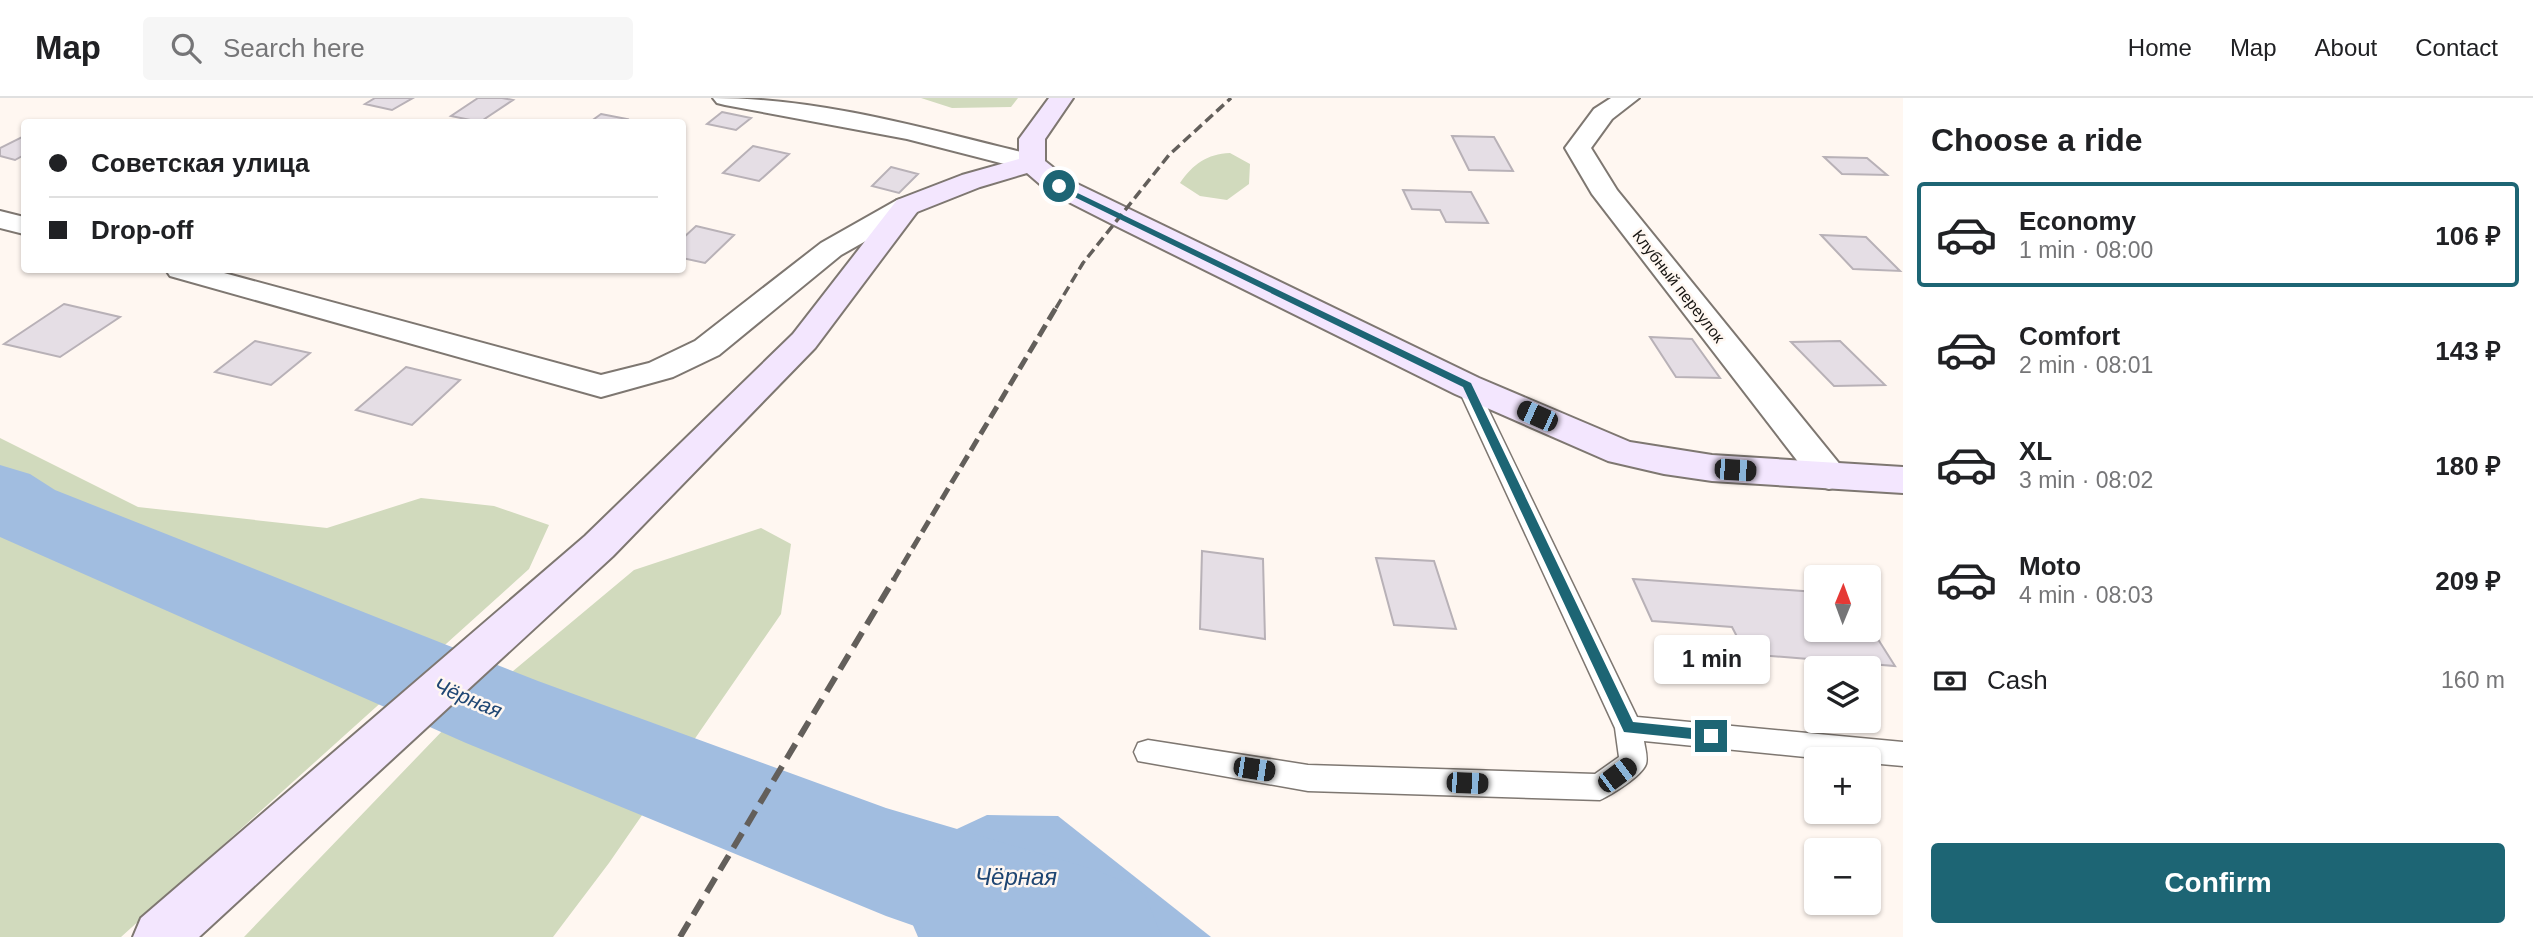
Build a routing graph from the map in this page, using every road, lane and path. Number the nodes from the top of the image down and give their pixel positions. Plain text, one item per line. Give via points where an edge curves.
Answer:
1 (725, 98) edge
2 (849, 98) edge
3 (1061, 98) edge
4 (1628, 98) edge
5 (831, 117) junction
6 (1032, 163) junction
7 (908, 206) junction
8 (0, 219) edge
9 (21, 225) edge
10 (192, 273) edge
11 (1467, 386) junction
12 (1829, 476) junction
13 (1903, 480) edge
14 (1629, 728) junction
15 (1147, 752) dead end
16 (1903, 754) edge
17 (160, 937) edge

1 - 5 street
2 - 5 street
3 - 6 street via 1031,139
4 - 12 street, Клубный переулок via 1603,114 1578,148 1606,194
5 - 6 street
6 - 7 street
6 - 11 street via 1059,186
7 - 10 street via 831,249 707,348 661,370 601,386
7 - 17 street via 803,341 599,546
8 - 9 street
11 - 12 street via 1621,452 1712,468
11 - 14 lane
12 - 13 street
14 - 15 lane via 1633,762 1600,787 1308,778
14 - 16 lane

